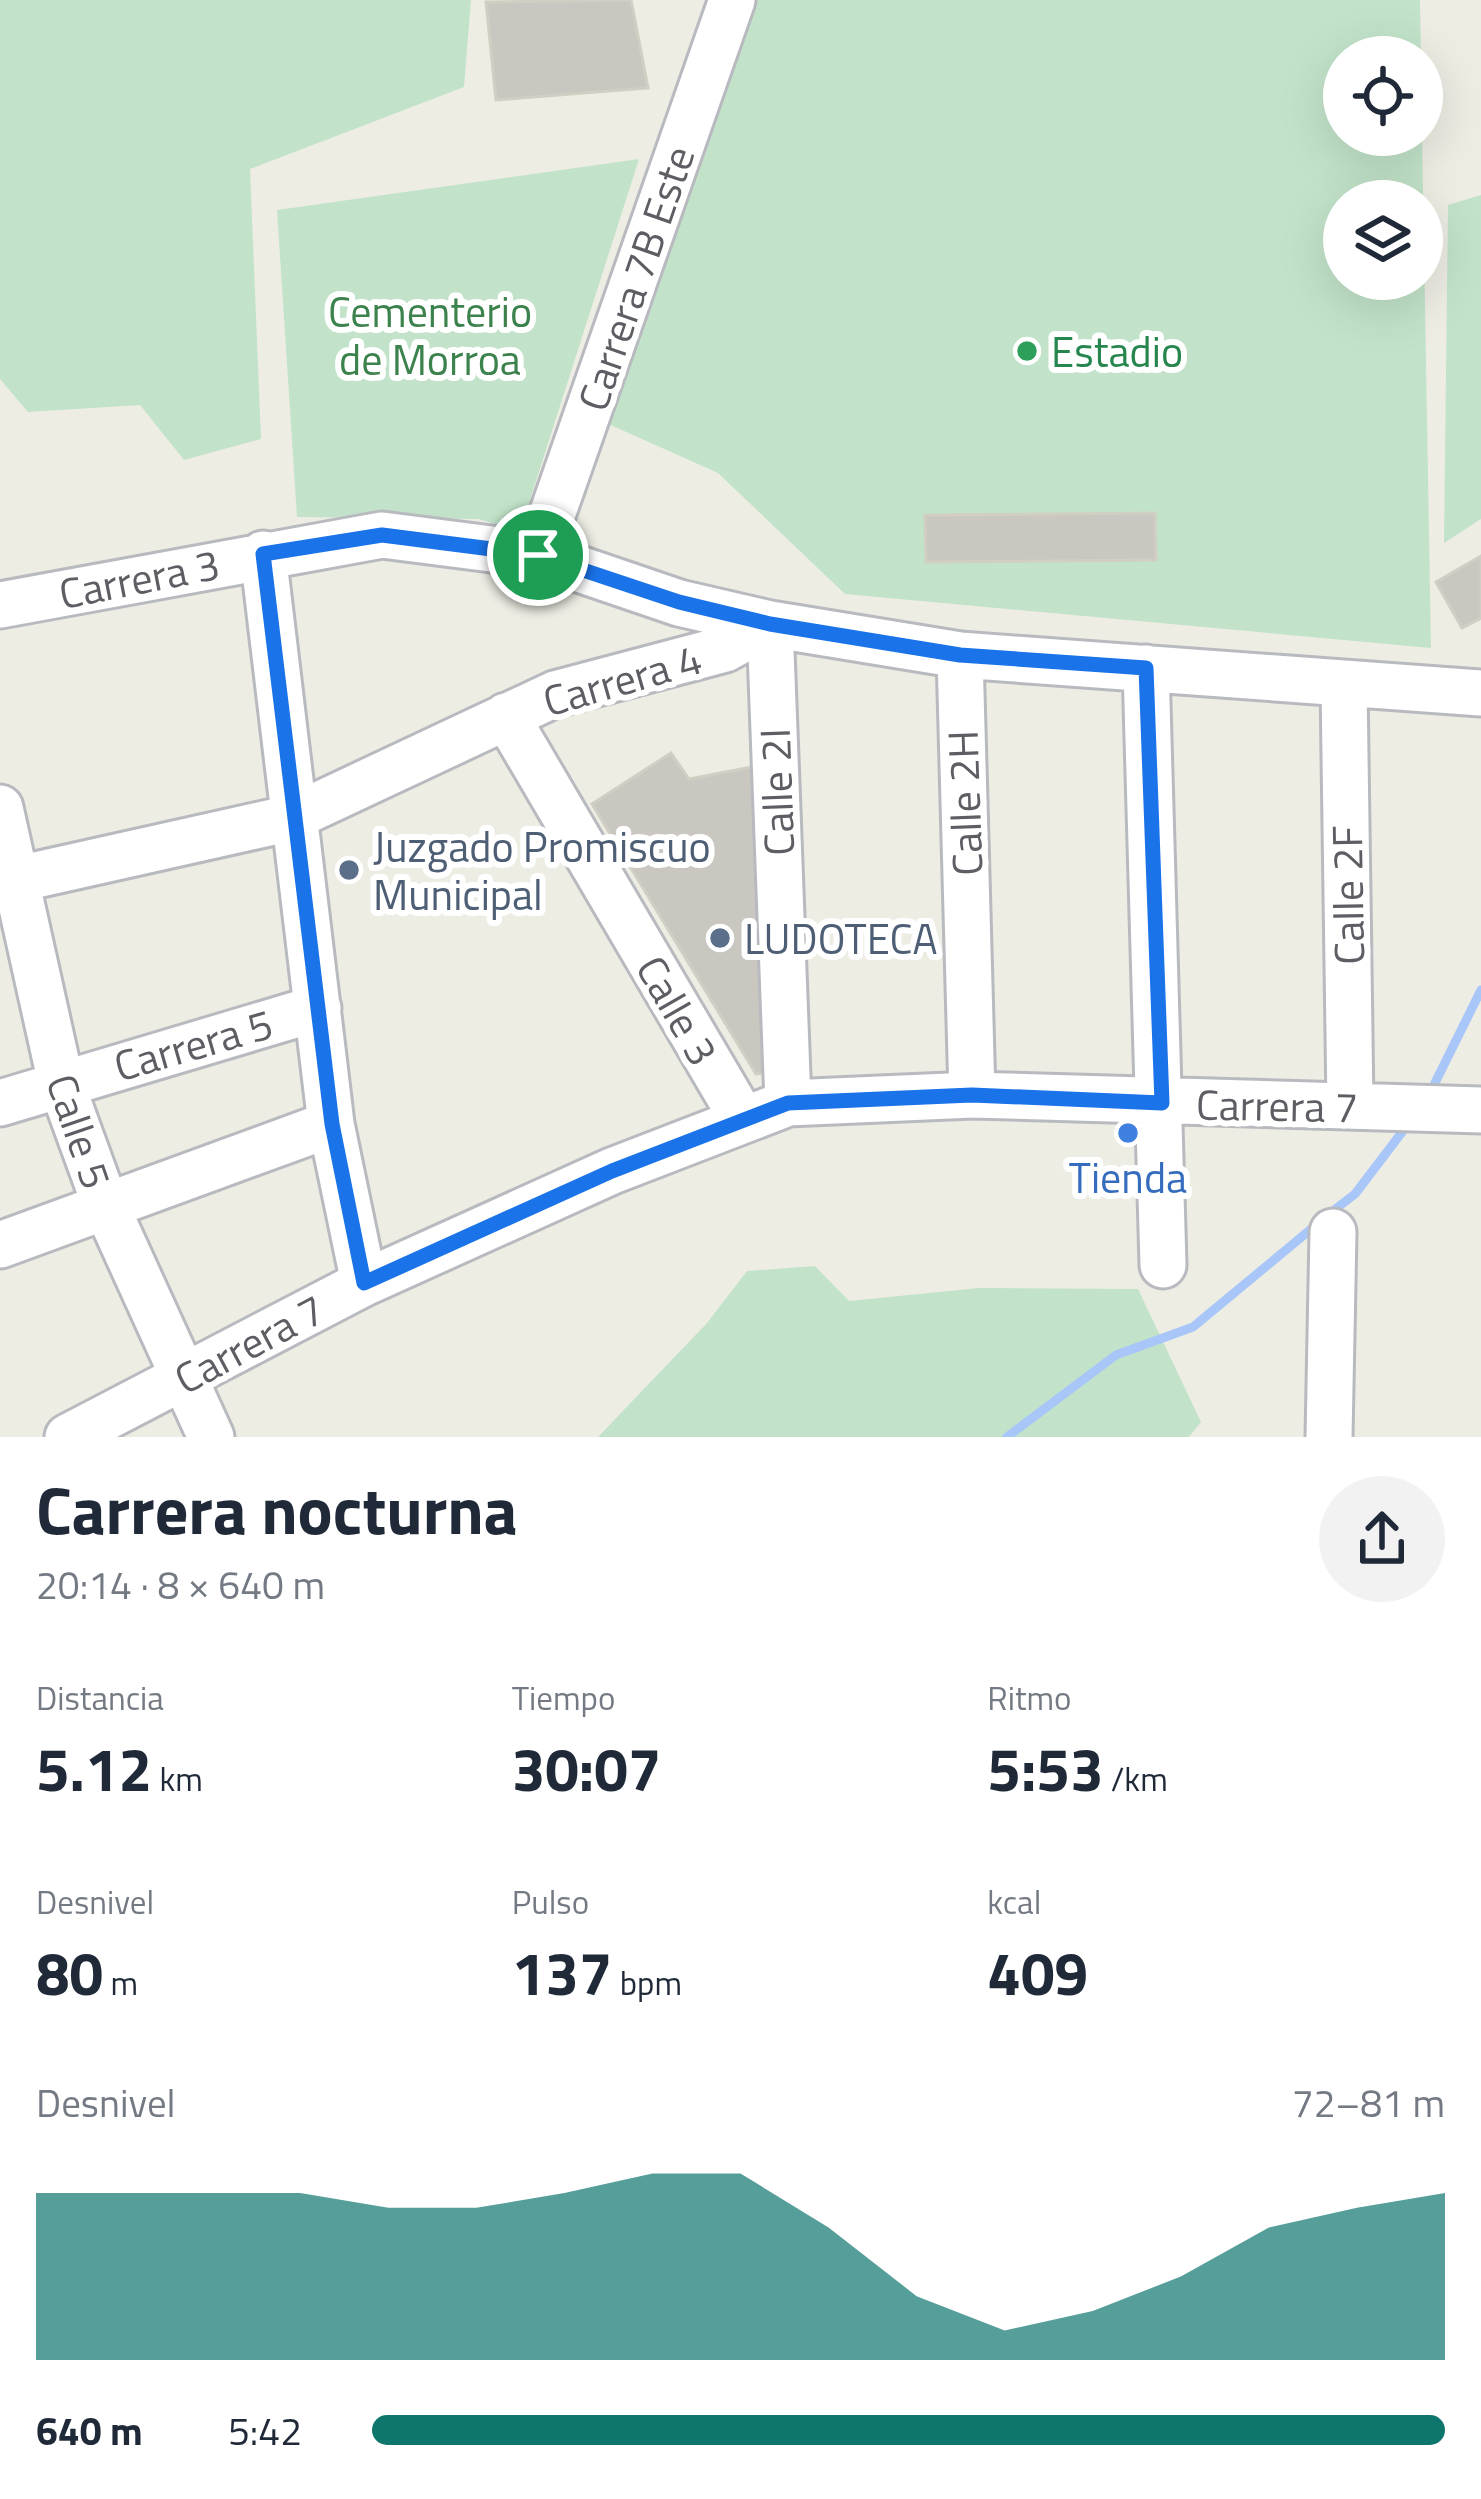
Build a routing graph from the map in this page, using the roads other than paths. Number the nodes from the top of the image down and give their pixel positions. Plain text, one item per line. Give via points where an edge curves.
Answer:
1 (732, 0) edge
2 (263, 554) junction
3 (538, 555) junction
4 (0, 605) edge
5 (770, 624) junction
6 (960, 655) junction
7 (1146, 668) junction
8 (1344, 685) junction
9 (1481, 693) edge
10 (506, 716) junction
11 (0, 808) edge
12 (291, 818) junction
13 (6, 881) edge
14 (318, 1008) junction
15 (61, 1083) junction
16 (972, 1095) junction
17 (0, 1103) edge
18 (788, 1103) junction
19 (1162, 1103) junction
20 (1390, 1107) junction
21 (1481, 1110) edge
22 (742, 1118) junction
23 (332, 1124) junction
24 (105, 1204) junction
25 (1333, 1232) dead end
26 (0, 1246) edge
27 (1163, 1264) dead end
28 (364, 1283) junction
29 (186, 1376) junction
30 (68, 1437) edge
31 (211, 1437) edge
32 (1329, 1437) edge

1 - 3 street, Carrera 7B Este
2 - 3 street, Carrera 3 via 382,535
2 - 4 street, Carrera 3
2 - 12 street
3 - 5 street, Carrera 3
5 - 6 street
5 - 10 street, Carrera 4 via 725,649 555,694
5 - 18 street, Calle 2I
6 - 7 street
6 - 16 street, Calle 2H
7 - 8 street
7 - 19 street
8 - 9 street
8 - 20 street, Calle 2F
10 - 12 street, Carrera 4
10 - 22 street, Calle 3
11 - 13 street, Calle 5
12 - 13 street, Carrera 4
12 - 14 street
13 - 15 street, Calle 5
14 - 15 street, Carrera 5
14 - 23 street
15 - 17 street, Carrera 5
15 - 24 street, Calle 5
16 - 18 street, Carrera 7
16 - 19 street, Carrera 7
18 - 22 street, Carrera 7
19 - 20 street, Carrera 7
19 - 27 street
20 - 21 street, Carrera 7
22 - 28 street, Carrera 7
23 - 24 street
23 - 28 street
24 - 26 street
24 - 29 street, Calle 5
25 - 32 street
28 - 29 street, Carrera 7
29 - 30 street, Carrera 7
29 - 31 street, Calle 5

